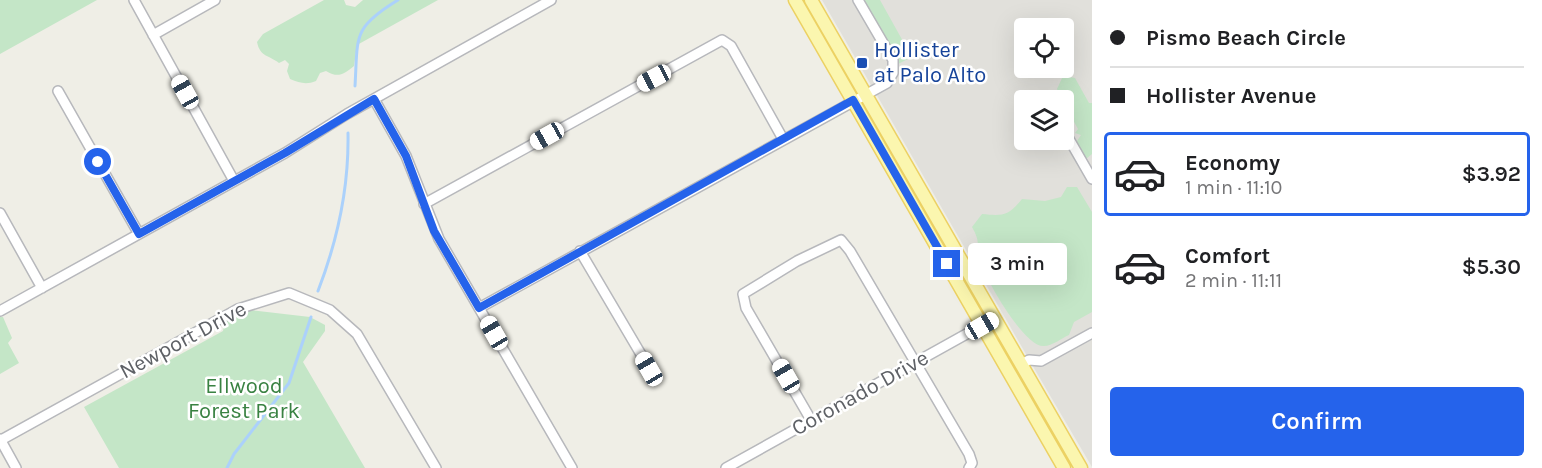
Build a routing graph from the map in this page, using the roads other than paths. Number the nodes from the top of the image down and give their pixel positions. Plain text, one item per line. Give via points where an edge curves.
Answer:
1 (134, 0) edge
2 (215, 0) edge
3 (551, 0) edge
4 (795, 0) edge
5 (811, 0) edge
6 (858, 0) edge
7 (153, 35) junction
8 (58, 91) dead end
9 (865, 94) junction
10 (374, 99) junction
11 (853, 100) junction
12 (783, 139) junction
13 (1074, 148) edge
14 (1092, 179) edge
15 (234, 181) junction
16 (424, 204) junction
17 (0, 213) edge
18 (139, 234) junction
19 (580, 251) junction
20 (286, 283) dead end
21 (42, 288) junction
22 (289, 294) junction
23 (479, 308) junction
24 (0, 311) edge
25 (995, 318) junction
26 (982, 326) junction
27 (1092, 333) edge
28 (1041, 361) junction
29 (915, 363) junction
30 (1022, 364) junction
31 (652, 373) dead end
32 (1028, 376) junction
33 (811, 420) junction
34 (0, 440) edge
35 (16, 468) edge
36 (436, 468) edge
37 (572, 468) edge
38 (726, 468) edge
39 (969, 468) edge
40 (1064, 468) edge
41 (1081, 468) edge

1 - 7 street
2 - 7 street
3 - 10 street
4 - 11 main road
5 - 9 main road
6 - 9 street via 894,67 887,83
7 - 15 street
8 - 18 street
9 - 11 street
9 - 25 main road
10 - 15 street
10 - 16 street via 406,156
11 - 12 street
11 - 26 main road
12 - 16 street via 730,46 722,40
12 - 19 street
13 - 14 street
15 - 18 street
16 - 23 street via 434,231
17 - 21 street
18 - 21 street
19 - 23 street
19 - 31 street
20 - 22 street
21 - 24 street
22 - 34 street, Newport Drive via 238,309
22 - 36 street via 330,310 357,334
23 - 37 street
25 - 26 street, Coronado Drive
25 - 30 main road
26 - 29 street, Coronado Drive
26 - 40 main road
27 - 28 street
28 - 30 street
28 - 32 street via 1036,372
29 - 33 street, Coronado Drive
29 - 33 street via 843,242 834,241 797,261 749,288 743,298
29 - 39 street via 969,454
30 - 32 main road
32 - 41 main road
33 - 38 street, Coronado Drive
34 - 35 street

